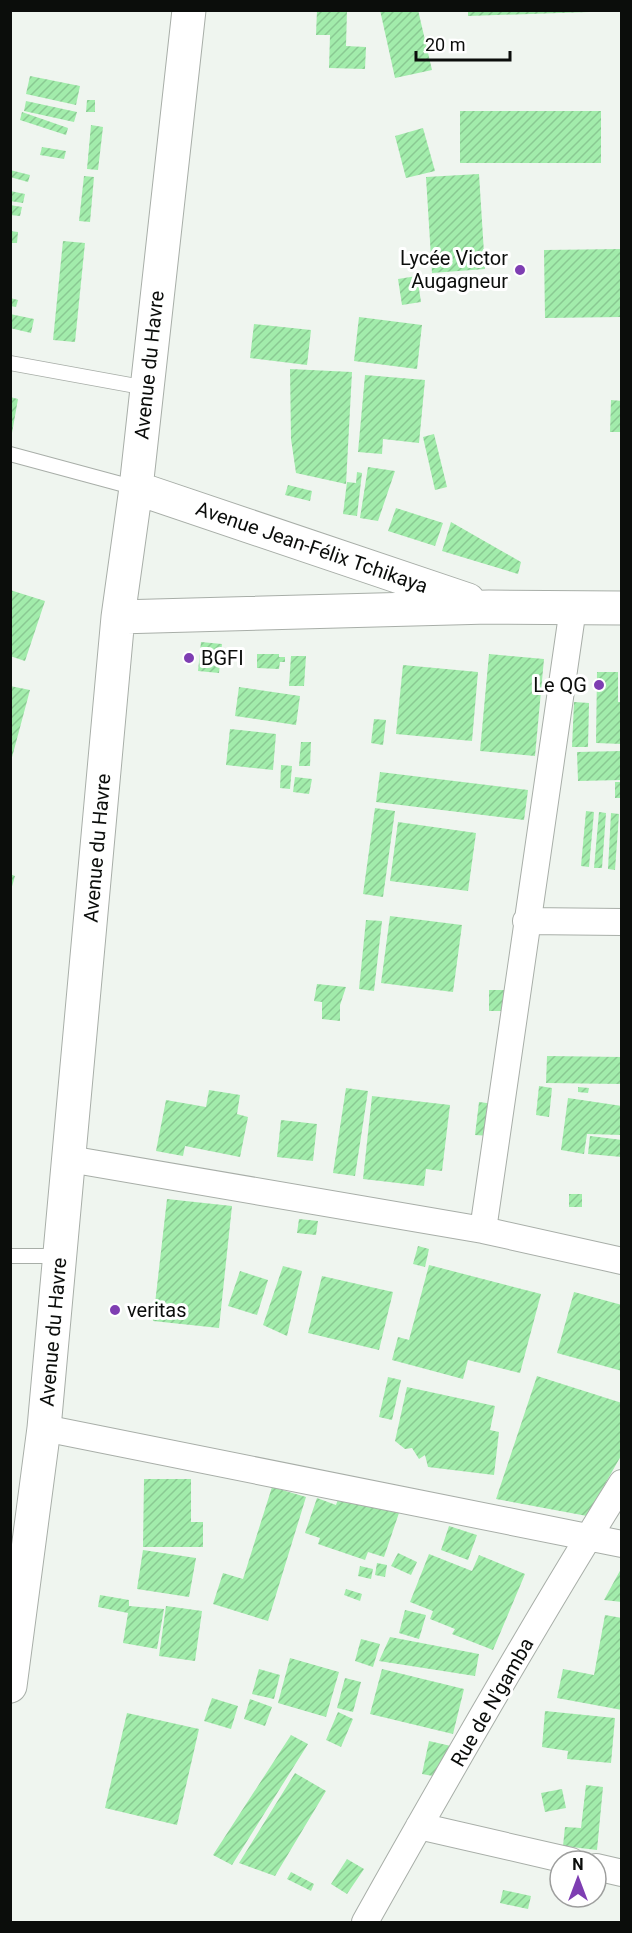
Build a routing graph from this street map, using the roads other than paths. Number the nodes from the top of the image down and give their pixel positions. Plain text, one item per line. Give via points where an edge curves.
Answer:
1 (189, 10) edge
2 (10, 363) edge
3 (147, 388) junction
4 (10, 454) edge
5 (136, 488) junction
6 (489, 607) junction
7 (573, 608) junction
8 (621, 609) edge
9 (118, 617) junction
10 (526, 921) junction
11 (621, 922) edge
12 (69, 1159) junction
13 (483, 1230) junction
14 (10, 1256) edge
15 (60, 1257) junction
16 (621, 1261) edge
17 (44, 1428) junction
18 (621, 1483) edge
19 (588, 1537) junction
20 (621, 1544) edge
21 (10, 1686) edge
22 (419, 1826) junction
23 (548, 1856) edge
24 (365, 1923) edge

1 - 3 street, Avenue du Havre
2 - 3 lane
3 - 5 street, Avenue du Havre
4 - 5 lane
5 - 6 street, Avenue Jean-Félix Tchikaya
5 - 9 street, Avenue du Havre
6 - 7 street, Avenue Jean-Félix Tchikaya
6 - 9 street, Avenue Jean-Félix Tchikaya
7 - 8 street, Avenue Jean-Félix Tchikaya
7 - 10 street
9 - 12 street, Avenue du Havre
10 - 11 street
10 - 13 street
12 - 13 street
12 - 15 street, Avenue du Havre
13 - 16 street
14 - 15 lane
15 - 17 street, Avenue du Havre
17 - 19 street
17 - 21 street, Avenue du Havre
18 - 19 street, Rue de N'gamba
19 - 20 street
19 - 22 street, Rue de N'gamba
22 - 23 street
22 - 24 street, Rue de N'gamba

